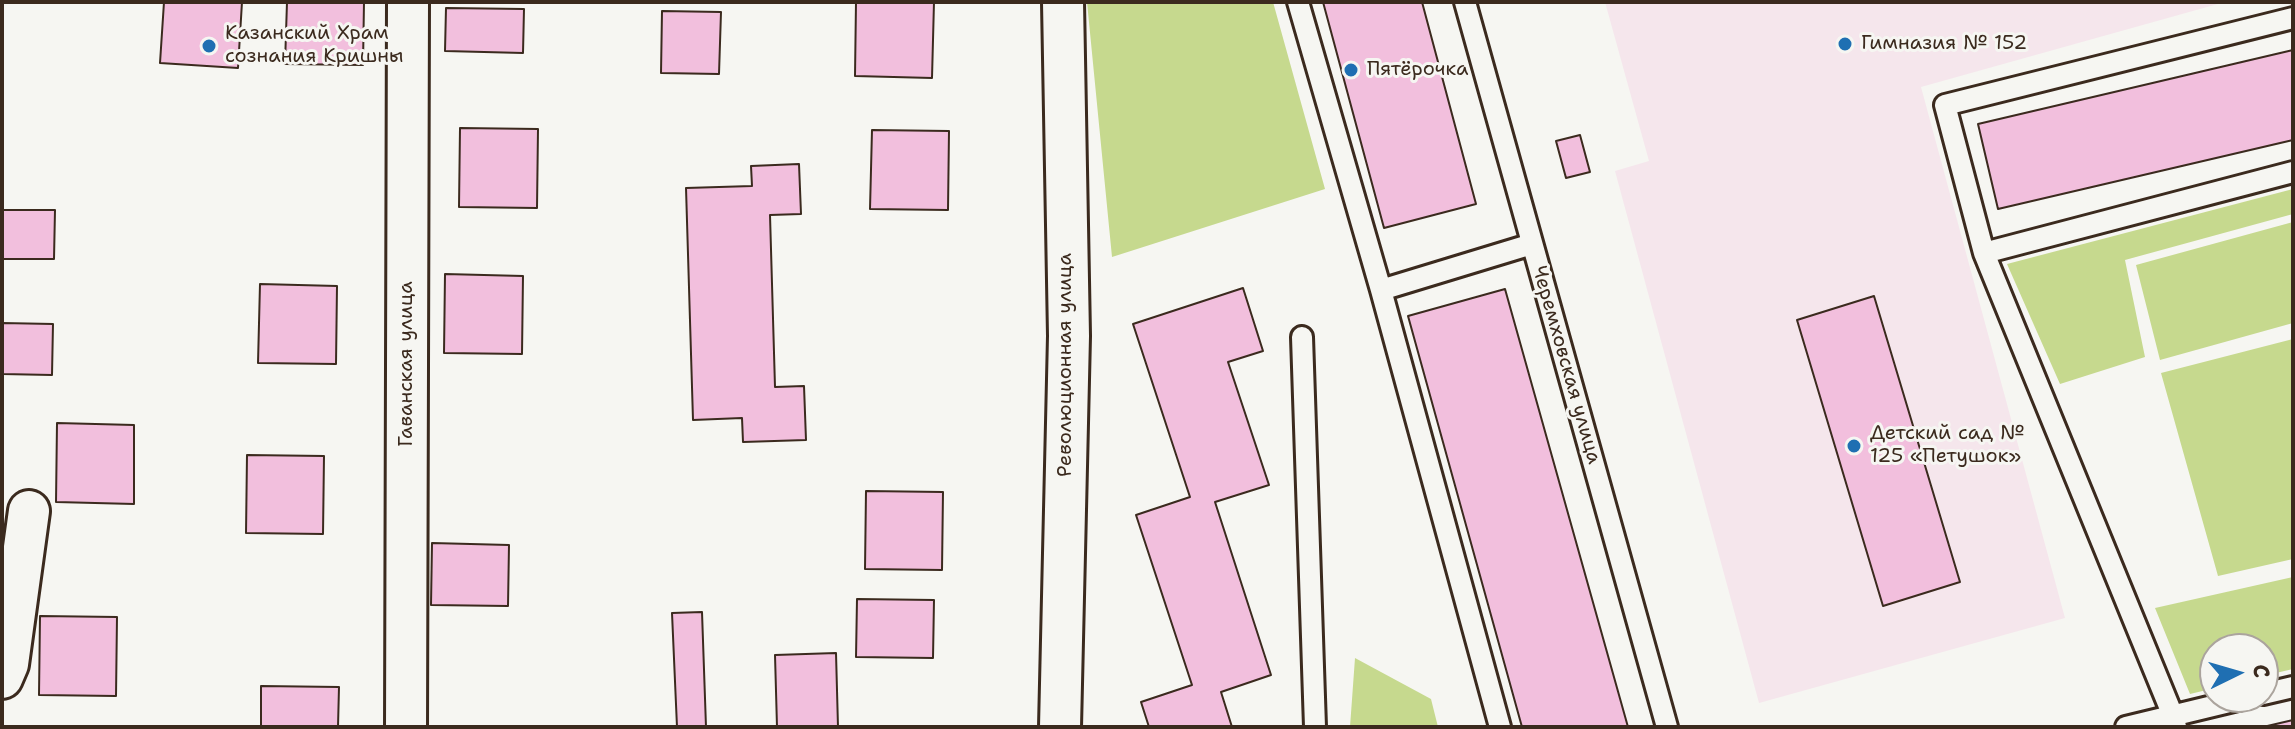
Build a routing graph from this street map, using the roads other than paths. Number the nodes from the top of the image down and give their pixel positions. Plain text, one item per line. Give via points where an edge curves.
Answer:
1 (408, 2) edge
2 (1063, 2) edge
3 (1298, 2) edge
4 (1465, 2) edge
5 (2293, 18) edge
6 (2293, 172) edge
7 (1532, 244) junction
8 (1984, 253) junction
9 (1381, 290) junction
10 (1302, 337) dead end
11 (29, 511) dead end
12 (2, 678) edge
13 (2199, 713) edge
14 (2174, 721) edge
15 (406, 727) edge
16 (1060, 727) edge
17 (1315, 727) edge
18 (1500, 727) edge
19 (1667, 727) edge
20 (2126, 727) edge

1 - 15 street, Гаванская улица
2 - 16 street, Революционная улица via 1069,336
3 - 9 lane
4 - 7 lane, Черемховская улица
5 - 8 lane via 1945,105
6 - 8 lane
7 - 9 lane
7 - 19 lane, Черемховская улица
8 - 14 lane
9 - 18 lane
10 - 17 lane
11 - 12 street
13 - 14 lane
14 - 20 lane

